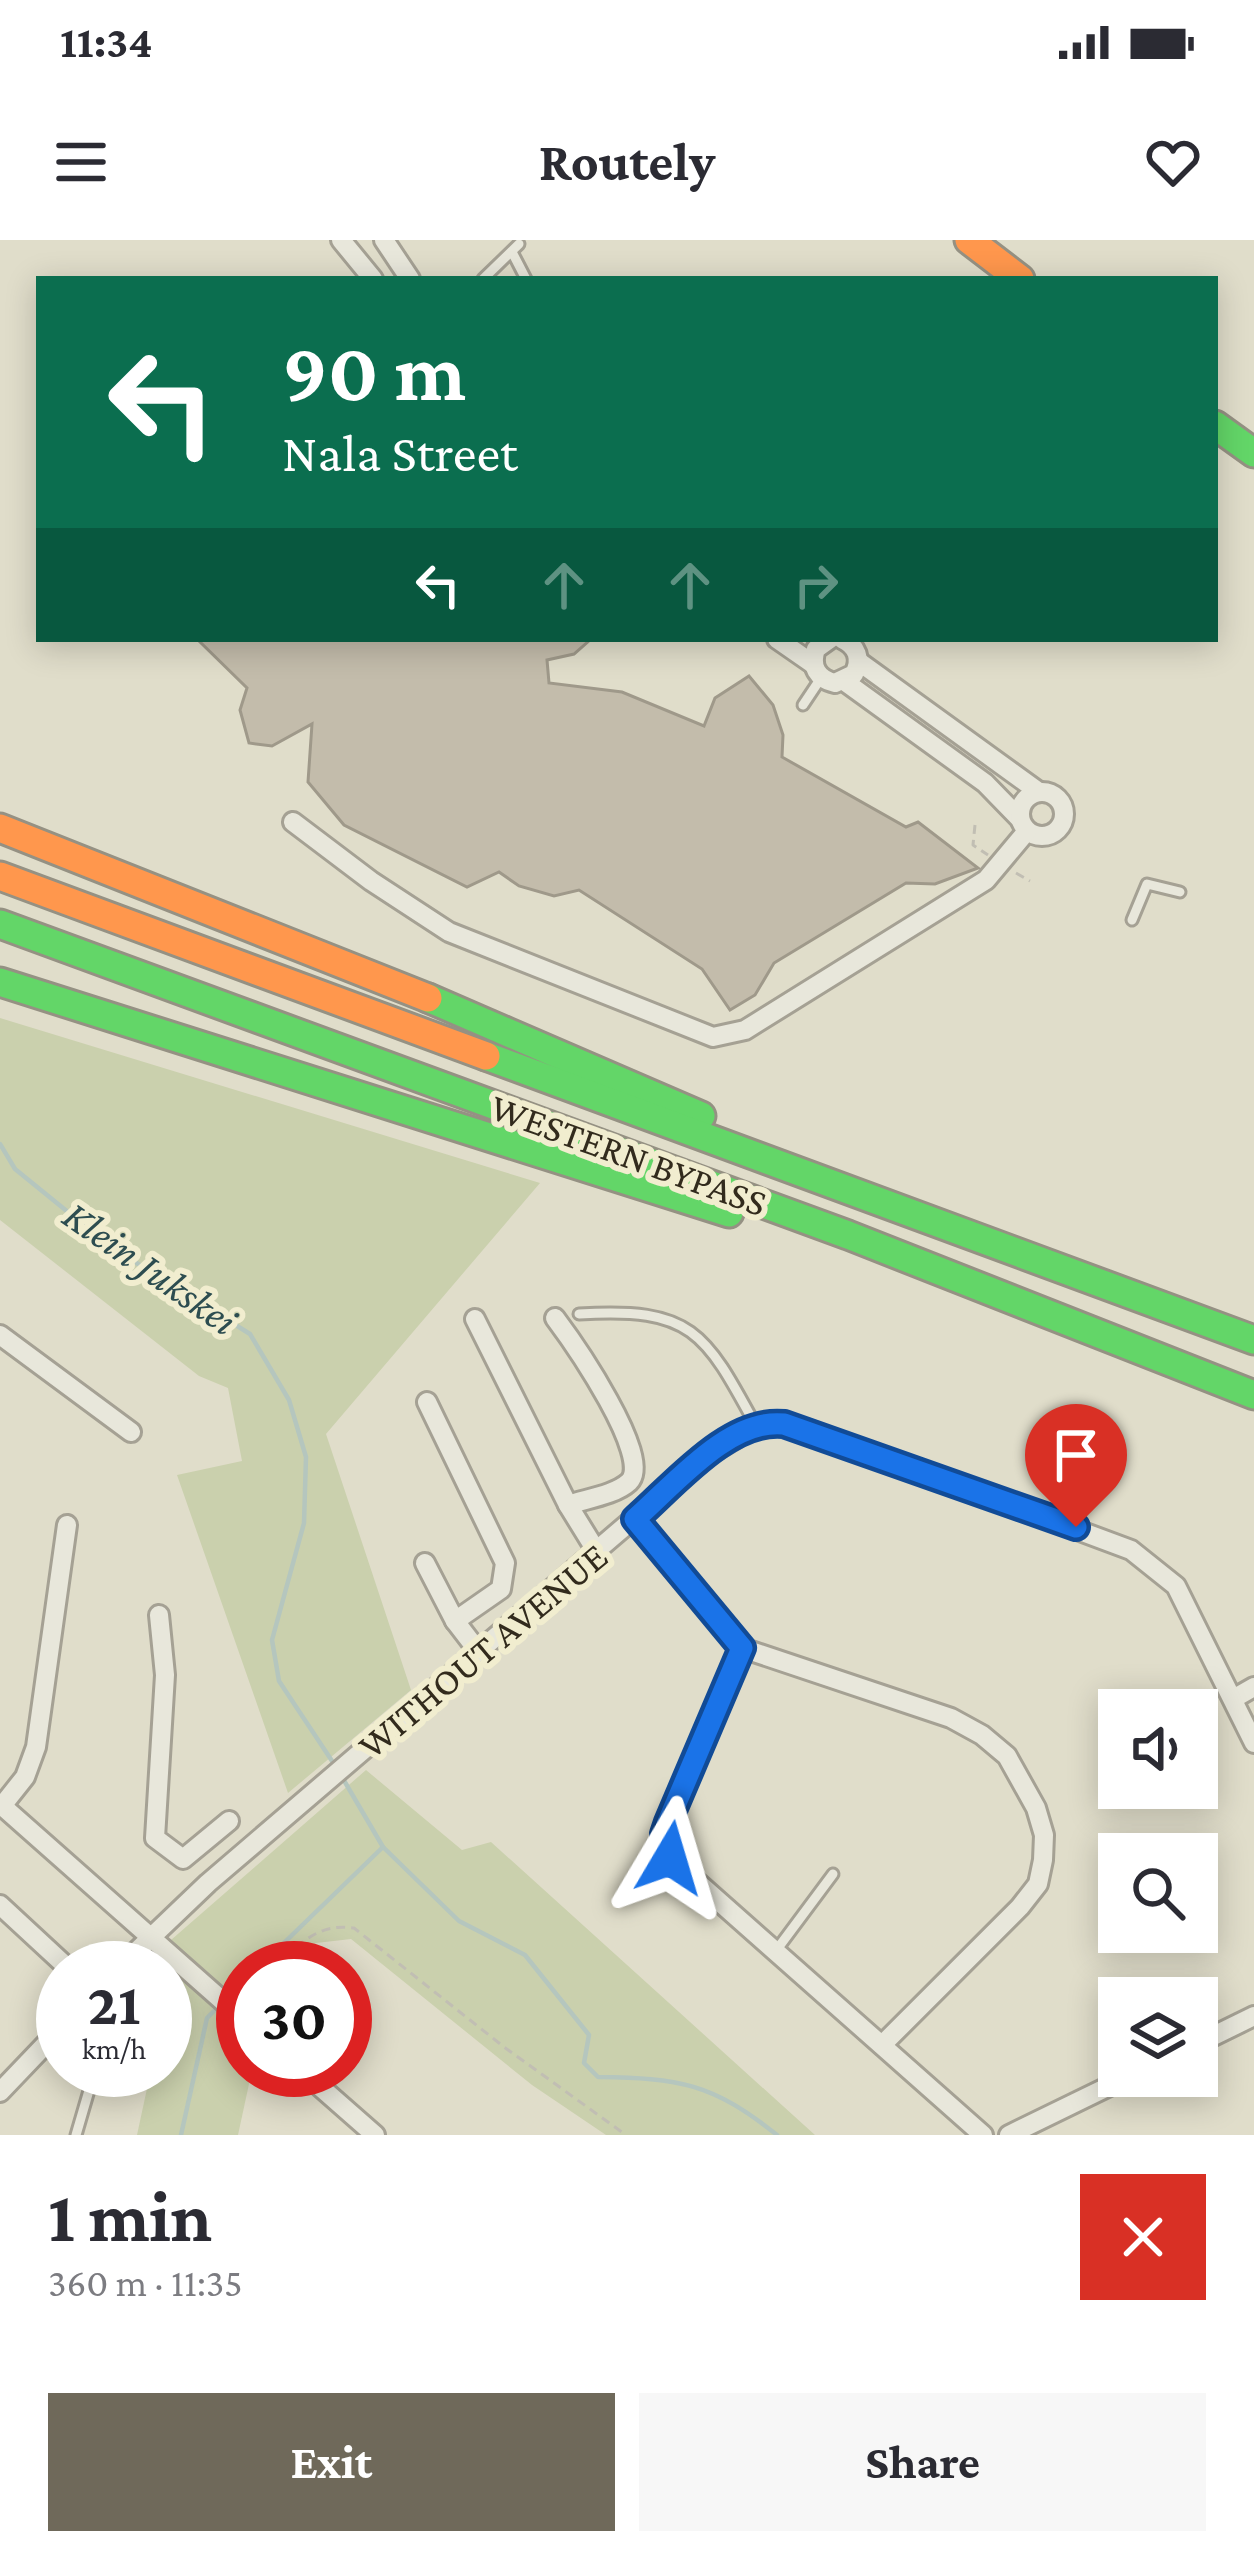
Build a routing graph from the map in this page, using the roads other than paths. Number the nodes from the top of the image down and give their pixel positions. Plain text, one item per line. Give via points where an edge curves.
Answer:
1 (341, 240) edge
2 (384, 240) edge
3 (968, 240) edge
4 (371, 276) edge
5 (408, 276) edge
6 (486, 276) edge
7 (525, 276) edge
8 (1016, 276) edge
9 (1218, 426) edge
10 (1254, 453) edge
11 (780, 642) edge
12 (826, 642) edge
13 (838, 642) edge
14 (858, 661) junction
15 (817, 671) junction
16 (844, 681) junction
17 (803, 705) dead end
18 (1039, 792) junction
19 (292, 822) dead end
20 (1023, 825) junction
21 (0, 828) edge
22 (0, 877) edge
23 (1180, 892) dead end
24 (1132, 920) dead end
25 (0, 924) edge
26 (0, 982) edge
27 (880, 1204) junction
28 (848, 1235) junction
29 (579, 1314) dead end
30 (555, 1318) dead end
31 (475, 1319) dead end
32 (0, 1335) edge
33 (1254, 1340) edge
34 (1254, 1395) edge
35 (427, 1402) dead end
36 (756, 1426) junction
37 (131, 1432) dead end
38 (568, 1505) junction
39 (635, 1519) junction
40 (67, 1525) dead end
41 (597, 1552) junction
42 (425, 1564) dead end
43 (159, 1615) dead end
44 (455, 1621) junction
45 (742, 1648) junction
46 (478, 1652) junction
47 (1254, 1687) edge
48 (1233, 1699) junction
49 (1254, 1743) edge
50 (1, 1805) edge
51 (229, 1821) dead end
52 (183, 1859) junction
53 (833, 1874) dead end
54 (208, 1883) junction
55 (0, 1905) edge
56 (150, 1936) junction
57 (39, 1941) edge
58 (145, 1941) edge
59 (775, 1952) junction
60 (216, 1995) edge
61 (1254, 2016) edge
62 (1218, 2034) edge
63 (882, 2045) junction
64 (36, 2054) edge
65 (0, 2092) edge
66 (1098, 2092) edge
67 (91, 2097) edge
68 (331, 2097) edge
69 (76, 2135) edge
70 (374, 2135) edge
71 (983, 2135) edge
72 (1009, 2135) edge

1 - 4 street
2 - 5 street
3 - 8 main road
6 - 7 lane via 515,248
9 - 10 main road
11 - 15 street
12 - 15 street via 816,649
13 - 14 street via 854,648
14 - 16 street
14 - 18 street
15 - 16 street
15 - 17 lane
16 - 20 street via 985,783
18 - 20 street via 1022,803
18 - 20 street via 1060,802 1063,822 1048,836
19 - 20 street via 449,932 713,1037 745,1030 986,880
21 - 27 main road via 507,1029
22 - 27 main road, WESTERN BYPASS
23 - 24 lane via 1147,884
25 - 28 main road, WESTERN BYPASS
26 - 28 main road via 669,1196
27 - 33 main road, WESTERN BYPASS
28 - 34 main road, WESTERN BYPASS
29 - 36 lane via 650,1312 704,1342
30 - 38 street via 594,1372 636,1462 624,1486
31 - 38 street
32 - 37 street
35 - 44 street via 507,1572 495,1596
36 - 39 street, WITHOUT AVENUE via 707,1456
36 - 48 street via 806,1429 1131,1550 1176,1586
38 - 41 street
39 - 41 street, WITHOUT AVENUE
39 - 45 street
40 - 50 street via 36,1747 25,1777
41 - 46 street, WITHOUT AVENUE
42 - 44 street
43 - 52 street via 165,1675 155,1838
44 - 46 street
45 - 59 street via 664,1834 670,1858
45 - 63 street via 982,1735 1007,1756 1036,1808 1044,1835 1038,1885
46 - 54 street, WITHOUT AVENUE
47 - 48 street
48 - 49 street
50 - 56 street
51 - 52 street
52 - 54 street
53 - 59 lane
54 - 56 street, WITHOUT AVENUE
55 - 57 street
56 - 58 street, WITHOUT AVENUE
56 - 60 street
59 - 63 street
61 - 62 street
63 - 71 street
64 - 65 street
66 - 72 street
67 - 69 lane
68 - 70 street

